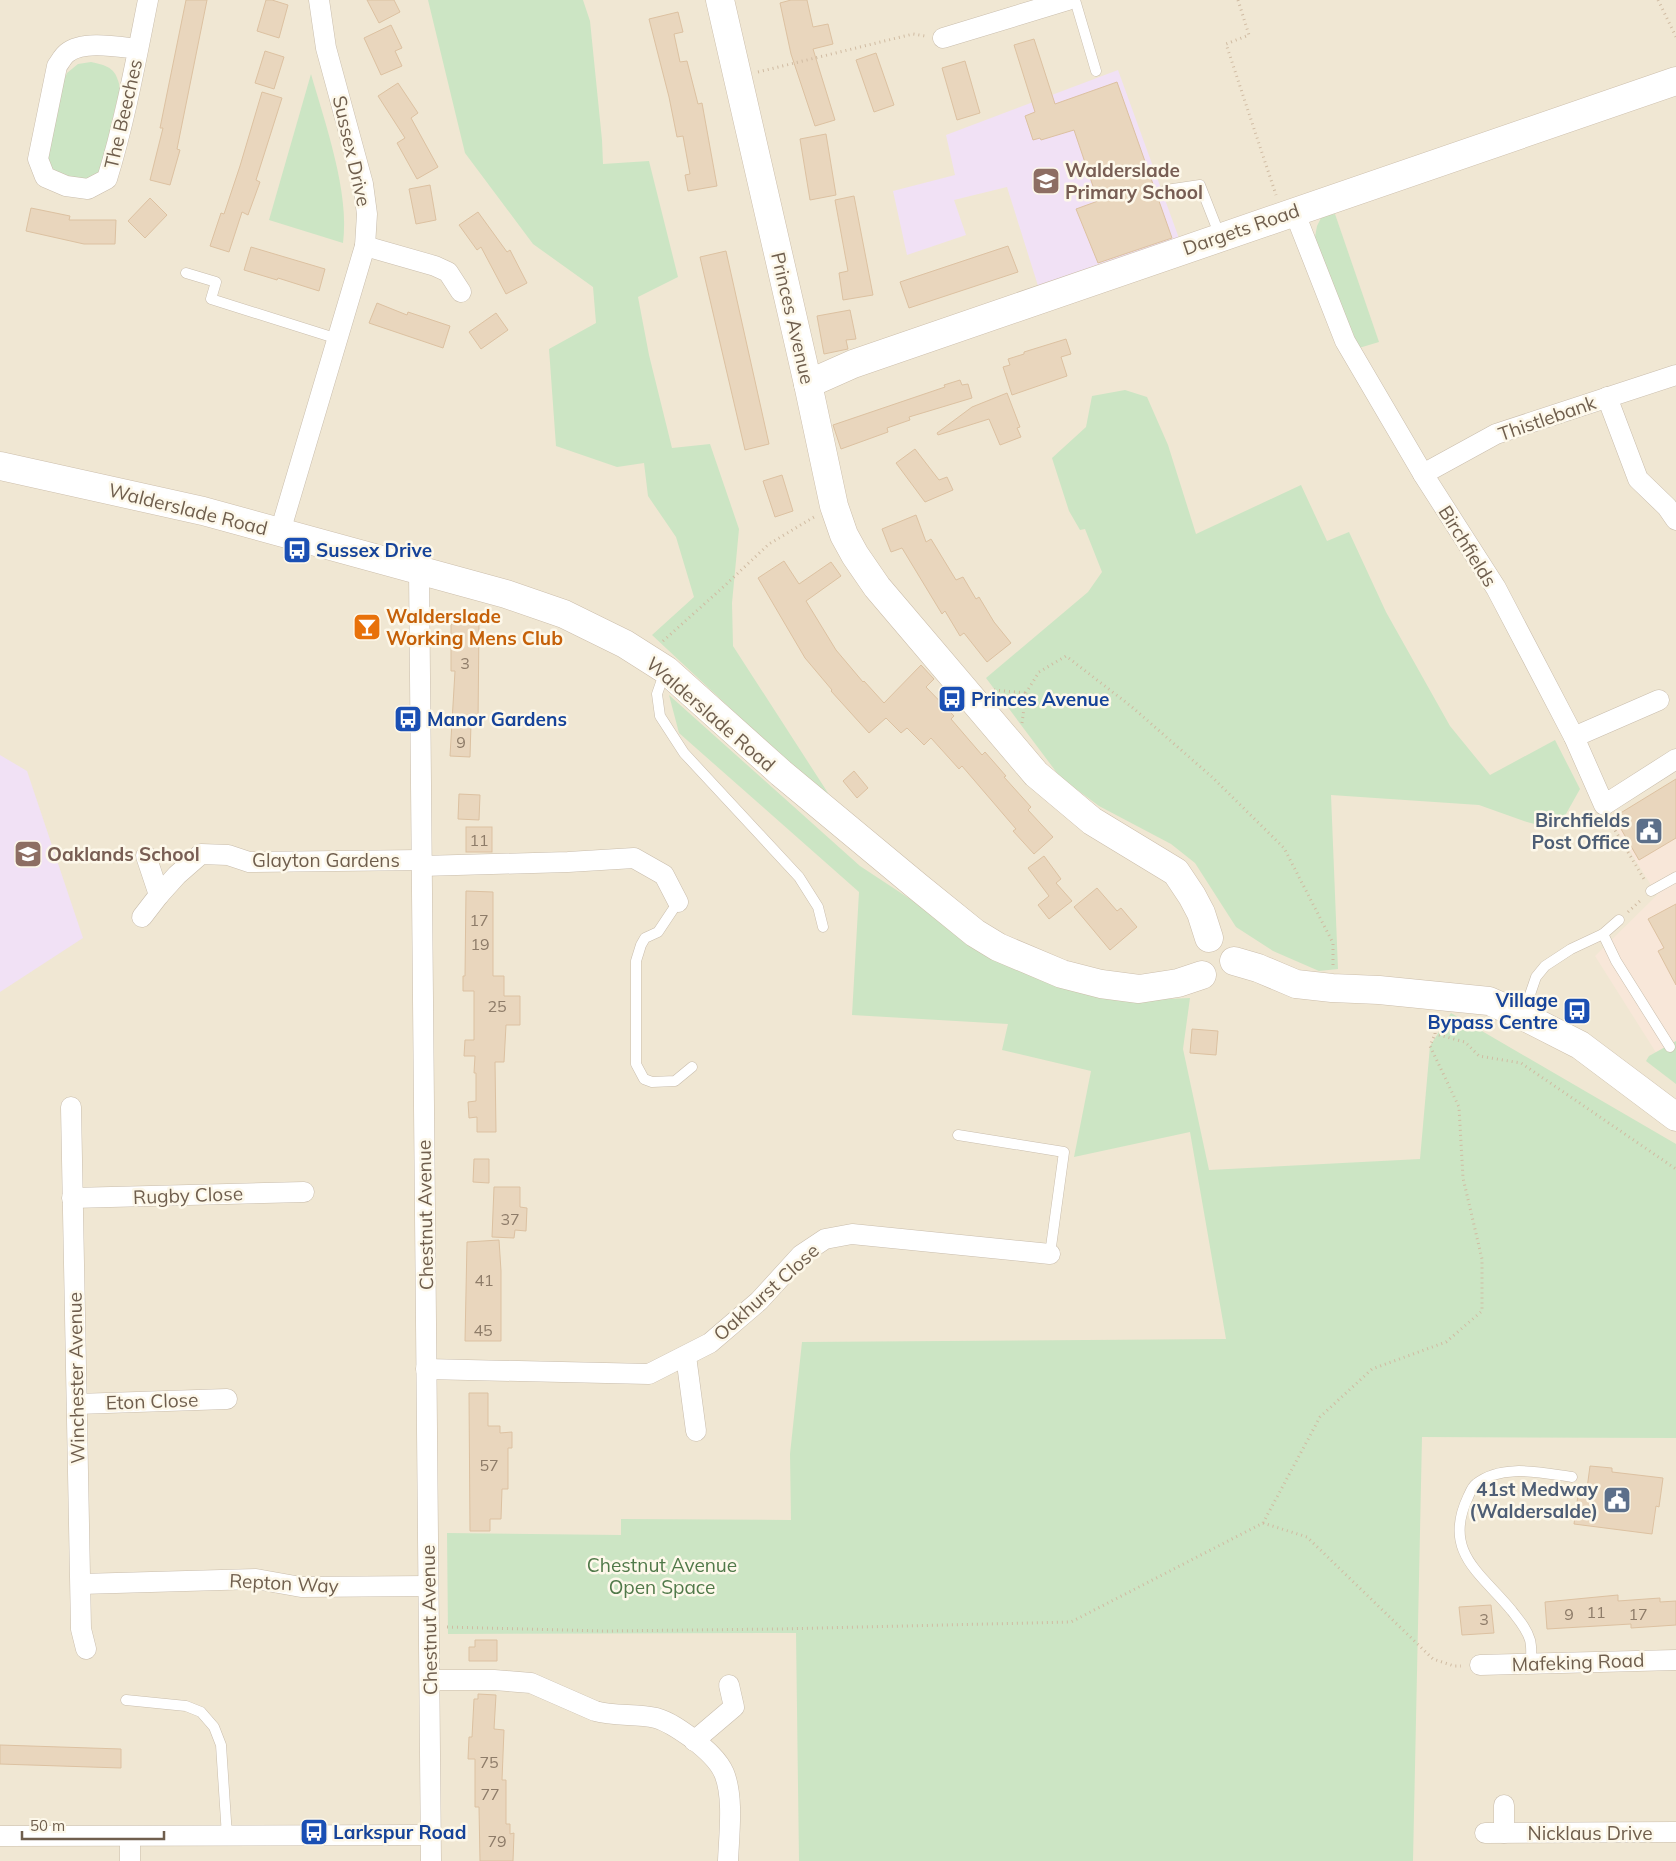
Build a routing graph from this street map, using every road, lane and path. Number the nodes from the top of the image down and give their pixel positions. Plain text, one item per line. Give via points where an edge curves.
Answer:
1 (148, 0) edge
2 (319, 0) edge
3 (720, 0) edge
4 (1075, 0) edge
5 (1238, 0) edge
6 (1658, 0) edge
7 (1056, 2) edge
8 (1676, 37) edge
9 (943, 38) joint
10 (138, 50) junction
11 (1096, 71) dead end
12 (738, 76) junction
13 (1676, 80) edge
14 (1166, 190) dead end
15 (1289, 213) junction
16 (1220, 236) junction
17 (365, 246) junction
18 (186, 273) dead end
19 (460, 292) dead end
20 (338, 339) junction
21 (1676, 375) edge
22 (808, 384) junction
23 (1607, 397) junction
24 (0, 466) edge
25 (1423, 474) junction
26 (834, 506) junction
27 (1676, 520) edge
28 (280, 532) junction
29 (419, 569) junction
30 (656, 664) junction
31 (1659, 700) dead end
32 (1022, 726) dead end
33 (1574, 737) junction
34 (1676, 759) edge
35 (1604, 805) junction
36 (146, 856) dead end
37 (422, 863) junction
38 (1676, 877) edge
39 (1651, 891) junction
40 (159, 895) junction
41 (678, 902) joint
42 (142, 917) dead end
43 (1619, 920) joint
44 (823, 927) dead end
45 (1603, 934) junction
46 (1209, 938) junction
47 (1333, 943) dead end
48 (1234, 961) junction
49 (1202, 975) junction
50 (1523, 1016) junction
51 (1436, 1021) dead end
52 (1435, 1034) junction
53 (1670, 1047) dead end
54 (692, 1067) dead end
55 (71, 1107) dead end
56 (1676, 1117) edge
57 (958, 1135) dead end
58 (1676, 1169) edge
59 (304, 1192) dead end
60 (72, 1198) junction
61 (1050, 1254) joint
62 (686, 1356) junction
63 (426, 1369) junction
64 (227, 1399) dead end
65 (77, 1404) junction
66 (696, 1431) dead end
67 (1572, 1477) dead end
68 (1263, 1523) junction
69 (81, 1584) junction
70 (428, 1586) junction
71 (430, 1626) junction
72 (86, 1649) dead end
73 (1676, 1660) edge
74 (1531, 1663) junction
75 (1480, 1665) joint
76 (430, 1680) junction
77 (729, 1684) dead end
78 (126, 1700) dead end
79 (694, 1741) junction
80 (1504, 1805) dead end
81 (1676, 1832) edge
82 (431, 1835) junction
83 (0, 1836) edge
84 (227, 1836) junction
85 (130, 1837) junction
86 (130, 1861) edge
87 (431, 1861) edge
88 (728, 1861) edge

1 - 10 street, The Beeches
2 - 17 street, Sussex Drive via 326,48 363,184 367,214
3 - 12 street, Princes Avenue
4 - 11 lane
5 - 15 path via 1249,35 1226,44
6 - 8 path
7 - 9 street
9 - 12 path via 913,34
10 - 10 street, The Beeches via 97,45 76,48 66,54 57,66 38,159 45,177 66,186 88,189 107,179
12 - 22 street, Princes Avenue
13 - 15 street, Dargets Road
14 - 16 lane via 1200,185
15 - 16 street, Dargets Road
15 - 25 street, Birchfields via 1345,341
16 - 22 street, Dargets Road via 853,364
17 - 19 street via 448,272
17 - 20 street, Sussex Drive
18 - 20 lane via 216,282 211,299
20 - 28 street, Sussex Drive
21 - 23 street, Thistlebank
22 - 26 street, Princes Avenue
23 - 25 street, Thistlebank via 1496,434
23 - 27 street via 1638,479 1668,507
24 - 28 street, Walderslade Road via 174,504
25 - 33 street, Birchfields via 1496,588
26 - 30 path via 769,544 720,590
26 - 46 street, Princes Avenue via 844,535 877,587 1036,774 1092,821 1176,872 1201,913
28 - 29 street, Walderslade Road
29 - 30 street, Walderslade Road via 556,611 625,644
29 - 37 street, Chestnut Avenue
30 - 44 lane via 660,716 684,753 799,877 818,907
30 - 49 street, Walderslade Road via 909,880 975,933 998,947 1062,974 1101,984 1140,988 1178,983
31 - 33 street
32 - 47 path via 1026,693 1039,672 1066,656 1139,713 1212,777 1284,848
33 - 35 street, Birchfields
34 - 35 street
35 - 39 path via 1609,821
36 - 40 street
37 - 40 street, Glayton Gardens via 249,862 201,854
37 - 41 street via 634,858 664,875
37 - 63 street, Chestnut Avenue
38 - 39 lane
39 - 43 path
40 - 42 street, Glayton Gardens
41 - 54 lane via 658,932 645,938 636,960 636,1064 644,1079 652,1082 675,1081
43 - 45 lane
45 - 50 lane via 1545,966 1536,977
45 - 53 lane via 1616,961
46 - 48 street via 1222,939 1227,943
46 - 49 street via 1197,945 1193,958
48 - 49 street via 1222,976 1208,978
48 - 50 street via 1296,984 1489,1001
50 - 56 street via 1580,1045
51 - 52 path
52 - 58 path via 1465,1042 1479,1056 1521,1063
52 - 68 path via 1430,1046 1459,1107 1463,1178 1482,1259 1482,1310 1446,1342 1372,1369 1320,1417
55 - 60 street, Winchester Avenue
57 - 61 lane via 1064,1152
59 - 60 street, Rugby Close
60 - 65 street, Winchester Avenue
61 - 62 street, Oakhurst Close via 852,1234 825,1238 801,1255 759,1301 710,1344
62 - 63 street, Oakhurst Close via 649,1374
62 - 66 street
63 - 70 street, Chestnut Avenue
64 - 65 street, Eton Close
65 - 69 street, Winchester Avenue
67 - 74 lane via 1497,1472 1474,1485 1459,1528 1463,1554 1522,1624 1530,1641
68 - 71 path via 1071,1622 605,1631
68 - 75 path via 1307,1537 1433,1659 1454,1666
69 - 70 street, Repton Way via 256,1579 301,1587
69 - 72 street, Winchester Avenue via 81,1629
70 - 71 street, Chestnut Avenue
71 - 76 street, Chestnut Avenue
73 - 74 street, Mafeking Road
74 - 75 street, Mafeking Road
76 - 79 street via 494,1680 531,1684 601,1713 656,1718 675,1726
76 - 82 street, Chestnut Avenue
77 - 79 street via 734,1707
78 - 84 lane via 186,1706 201,1712 214,1726 221,1745
79 - 88 street via 713,1757 724,1772 729,1800
80 - 81 street, Nicklaus Drive via 1494,1833
82 - 84 street
82 - 87 street, Chestnut Avenue
83 - 85 street
84 - 85 street
85 - 86 street

